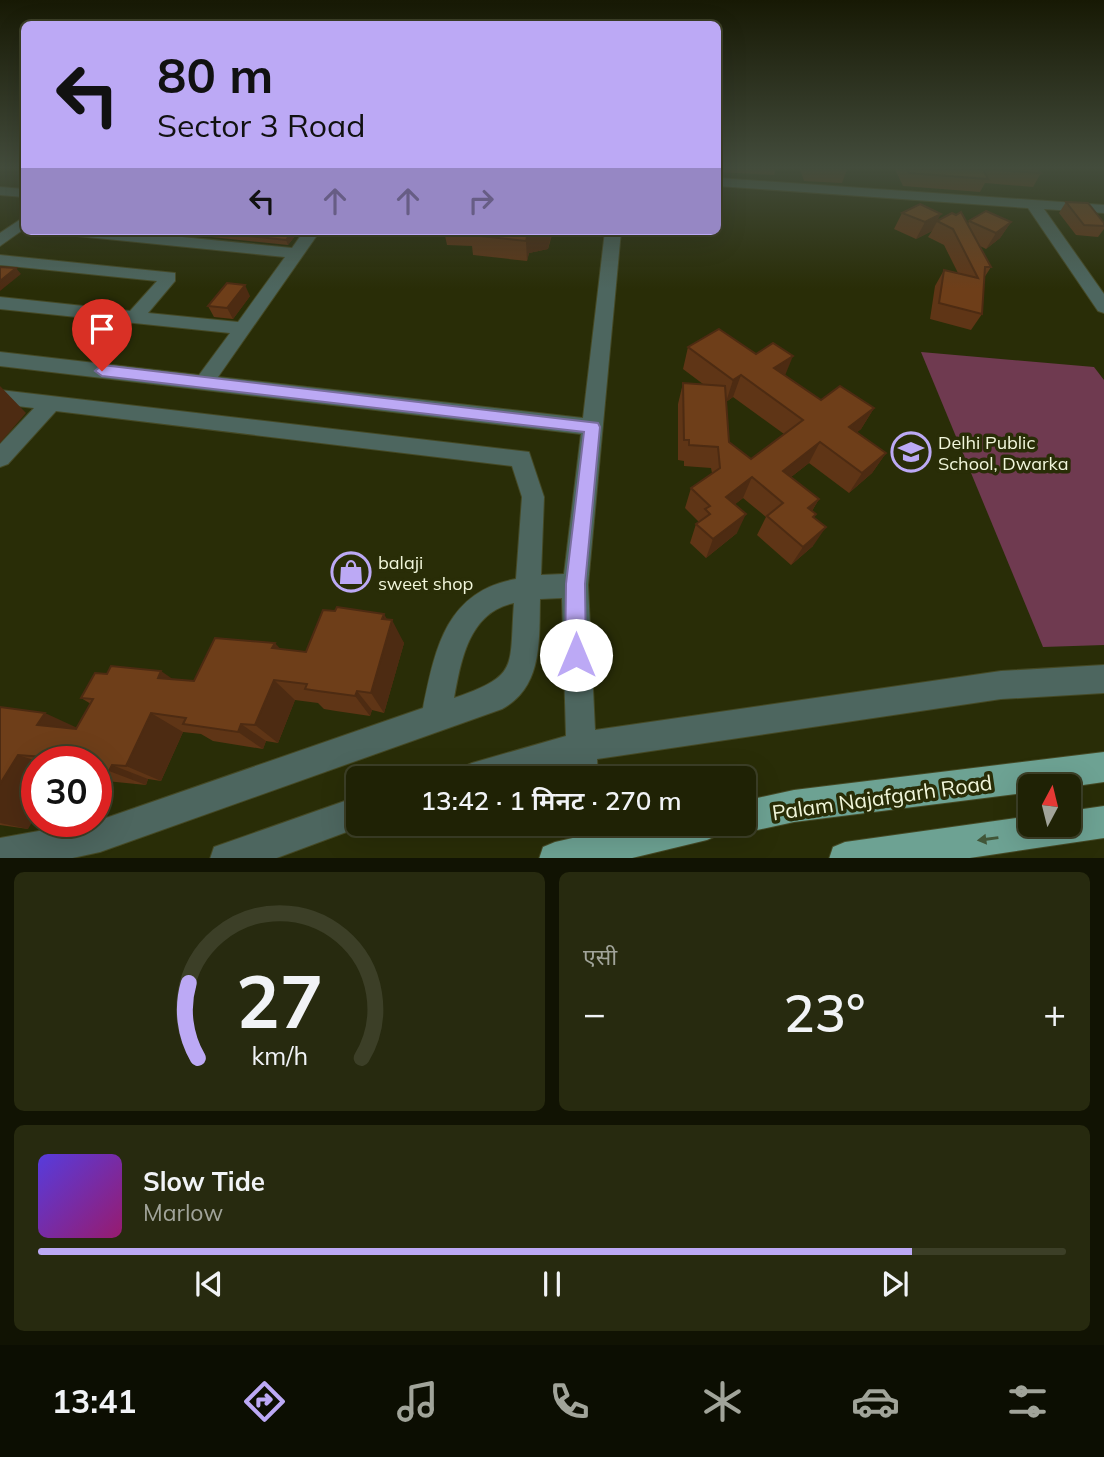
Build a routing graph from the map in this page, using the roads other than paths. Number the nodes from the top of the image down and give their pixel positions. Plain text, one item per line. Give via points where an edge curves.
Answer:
1 (1036, 209) edge
2 (0, 224) edge
3 (21, 225) edge
4 (21, 226) edge
5 (116, 235) edge
6 (309, 235) edge
7 (613, 235) edge
8 (0, 241) edge
9 (294, 253) junction
10 (0, 260) edge
11 (1084, 276) junction
12 (1104, 278) edge
13 (0, 303) edge
14 (1104, 307) edge
15 (135, 316) junction
16 (241, 327) junction
17 (0, 359) edge
18 (204, 382) junction
19 (0, 397) edge
20 (51, 403) junction
21 (592, 427) junction
22 (0, 458) edge
23 (575, 584) junction
24 (530, 586) junction
25 (1104, 679) edge
26 (435, 720) junction
27 (580, 747) junction
28 (516, 766) edge
29 (582, 766) edge
30 (1104, 767) edge
31 (756, 814) edge
32 (346, 817) edge
33 (1104, 822) edge
34 (589, 836) edge
35 (0, 855) edge
36 (229, 858) edge
37 (556, 858) edge
38 (852, 858) edge

1 - 11 street
2 - 3 street
4 - 8 street
5 - 9 street
6 - 9 street
7 - 21 street
9 - 16 street
10 - 15 street via 169,277
11 - 12 street
11 - 14 street
13 - 15 street
15 - 16 street
16 - 18 street
17 - 18 street
18 - 21 street
19 - 20 street
20 - 22 street
20 - 24 street via 521,458 533,497
21 - 23 street
23 - 24 street
23 - 27 street
24 - 26 street via 487,599 469,615 445,666
24 - 26 street via 524,658 509,690
25 - 27 street via 1001,685
26 - 35 street via 100,836
27 - 28 street
27 - 29 street
30 - 31 main road, Palam Najafgarh Road
32 - 36 street
33 -> 38 main road
34 - 37 main road

